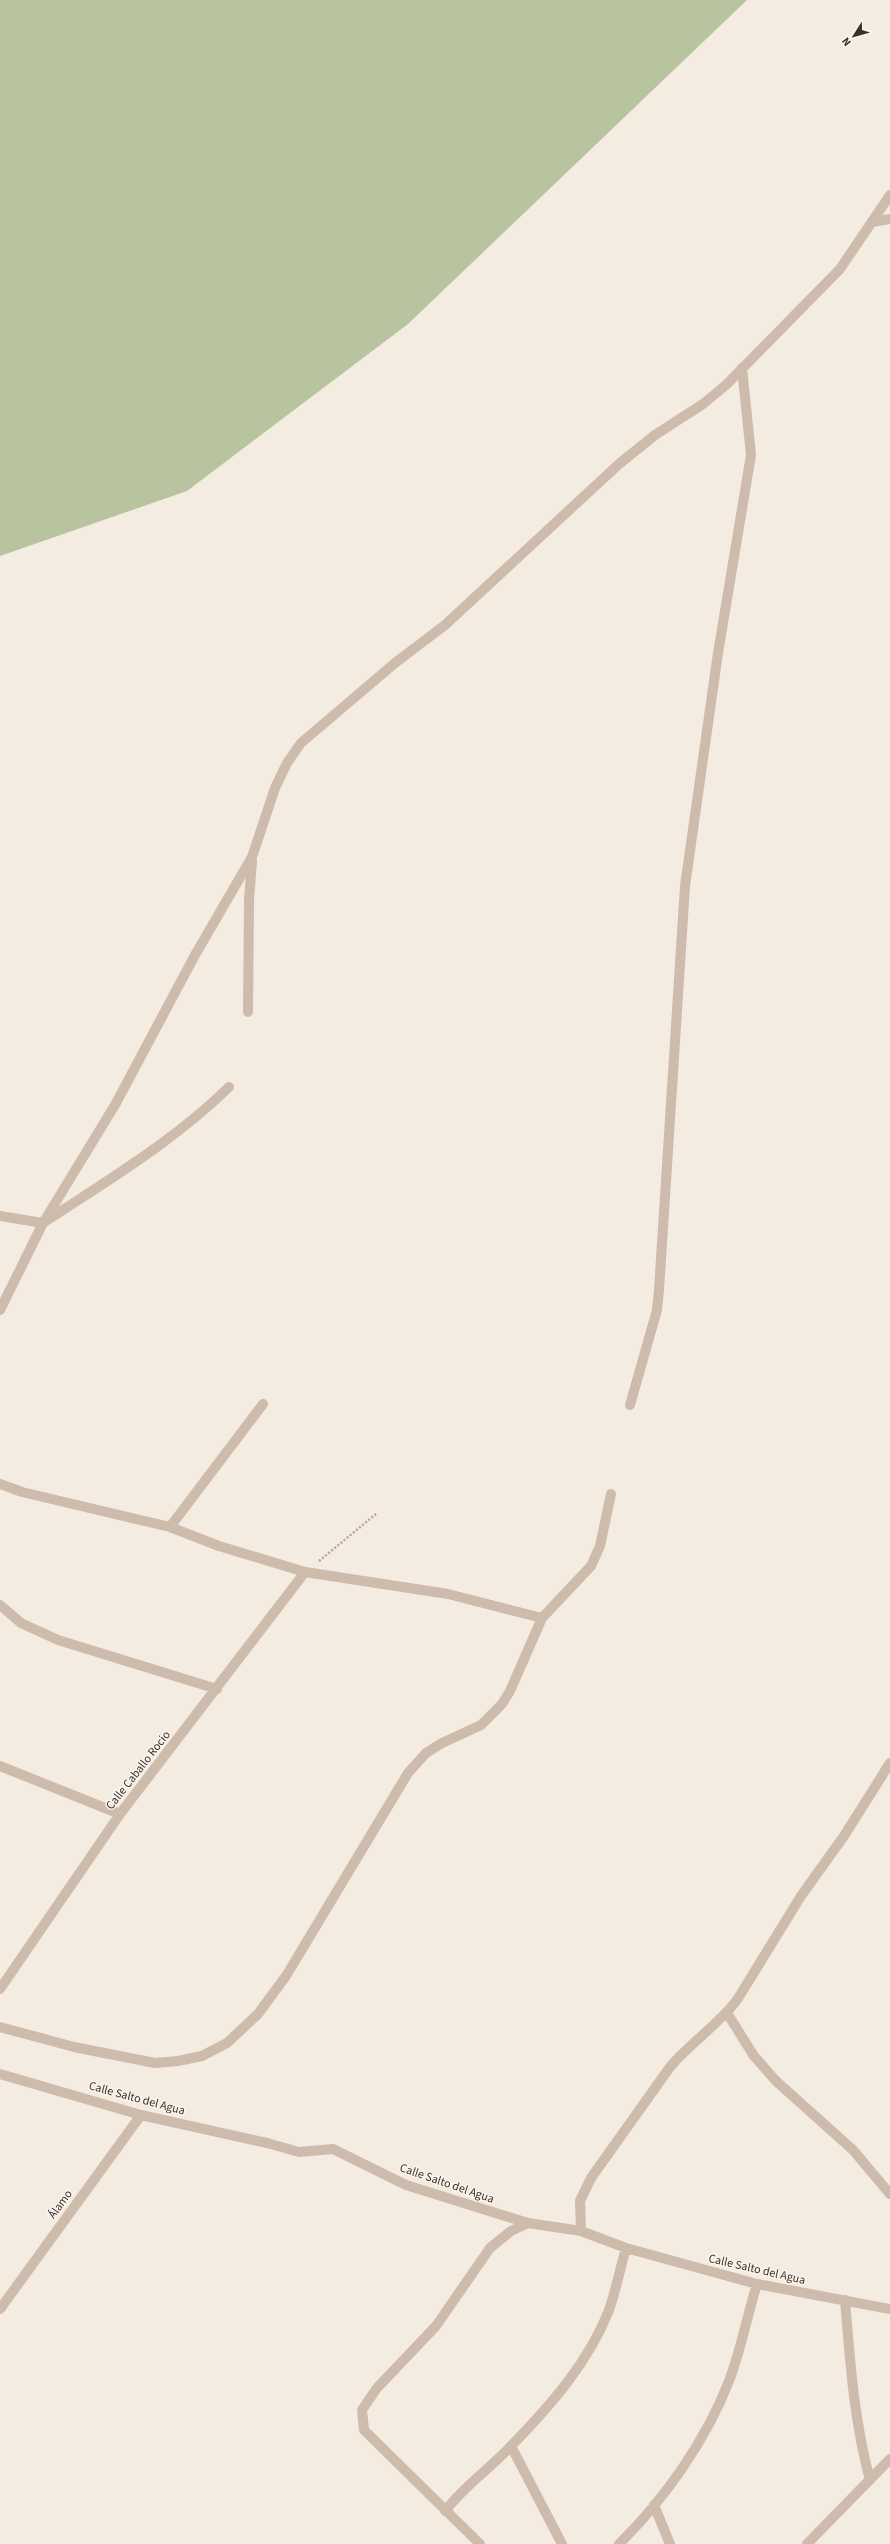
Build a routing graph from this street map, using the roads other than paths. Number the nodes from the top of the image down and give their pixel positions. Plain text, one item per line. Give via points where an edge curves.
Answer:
1 (890, 195) edge
2 (890, 219) edge
3 (873, 222) junction
4 (742, 368) junction
5 (252, 857) junction
6 (248, 1012) dead end
7 (229, 1087) dead end
8 (0, 1216) edge
9 (43, 1223) junction
10 (0, 1310) edge
11 (263, 1404) dead end
12 (630, 1405) dead end
13 (0, 1484) edge
14 (611, 1494) dead end
15 (170, 1527) junction
16 (304, 1572) junction
17 (0, 1605) edge
18 (542, 1618) junction
19 (217, 1689) junction
20 (890, 1764) edge
21 (0, 1766) edge
22 (120, 1814) junction
23 (0, 1989) edge
24 (727, 2013) junction
25 (0, 2028) edge
26 (0, 2074) edge
27 (141, 2115) junction
28 (890, 2194) edge
29 (528, 2223) junction
30 (580, 2231) junction
31 (626, 2248) junction
32 (757, 2284) junction
33 (845, 2300) junction
34 (0, 2309) edge
35 (890, 2309) edge
36 (512, 2446) junction
37 (890, 2459) edge
38 (870, 2480) junction
39 (654, 2505) junction
40 (445, 2511) junction
41 (480, 2544) edge
42 (562, 2544) edge
43 (619, 2544) edge
44 (670, 2544) edge
45 (807, 2544) edge

1 - 3 street
2 - 3 street
3 - 4 street via 840,269
4 - 5 street via 703,404 655,435 619,464 445,625 395,663 301,743 287,763 275,788
4 - 12 street via 751,455 719,646 685,886 657,1310
5 - 6 street
5 - 9 street via 195,955 115,1104
7 - 9 street via 172,1138
8 - 9 street
9 - 10 street
11 - 15 street
13 - 15 street via 22,1492
14 - 18 street via 600,1546 591,1566
15 - 16 street via 219,1546
16 - 18 street via 448,1594
16 - 19 street, Calle Caballo Rocio
17 - 19 street via 21,1623 58,1640
18 - 25 street via 502,1704 481,1725 442,1743 418,1760 286,1976 262,2008 228,2043 202,2056 155,2063 74,2048
19 - 22 street, Calle Caballo Rocio
20 - 24 street via 844,1836 801,1896
21 - 22 street
22 - 23 street, Calle Caballo Rocio
24 - 28 street via 754,2056 776,2081 853,2150
24 - 30 street via 683,2052 591,2178 580,2201
26 - 27 street, Calle Salto del Agua
27 - 29 street, Calle Salto del Agua via 298,2152 333,2149 406,2185
27 - 34 street, Álamo
29 - 30 street, Calle Salto del Agua
29 - 40 street via 511,2231 490,2248 436,2326 377,2388 362,2410 364,2430
30 - 31 street, Calle Salto del Agua
31 - 32 street, Calle Salto del Agua
31 - 36 street via 609,2309 585,2358
32 - 33 street, Calle Salto del Agua
32 - 39 street via 729,2381 694,2449
33 - 35 street, Calle Salto del Agua
33 - 38 street via 860,2443
36 - 40 street via 472,2480
36 - 42 street
37 - 38 street
38 - 45 street
39 - 43 street
39 - 44 street
40 - 41 street

